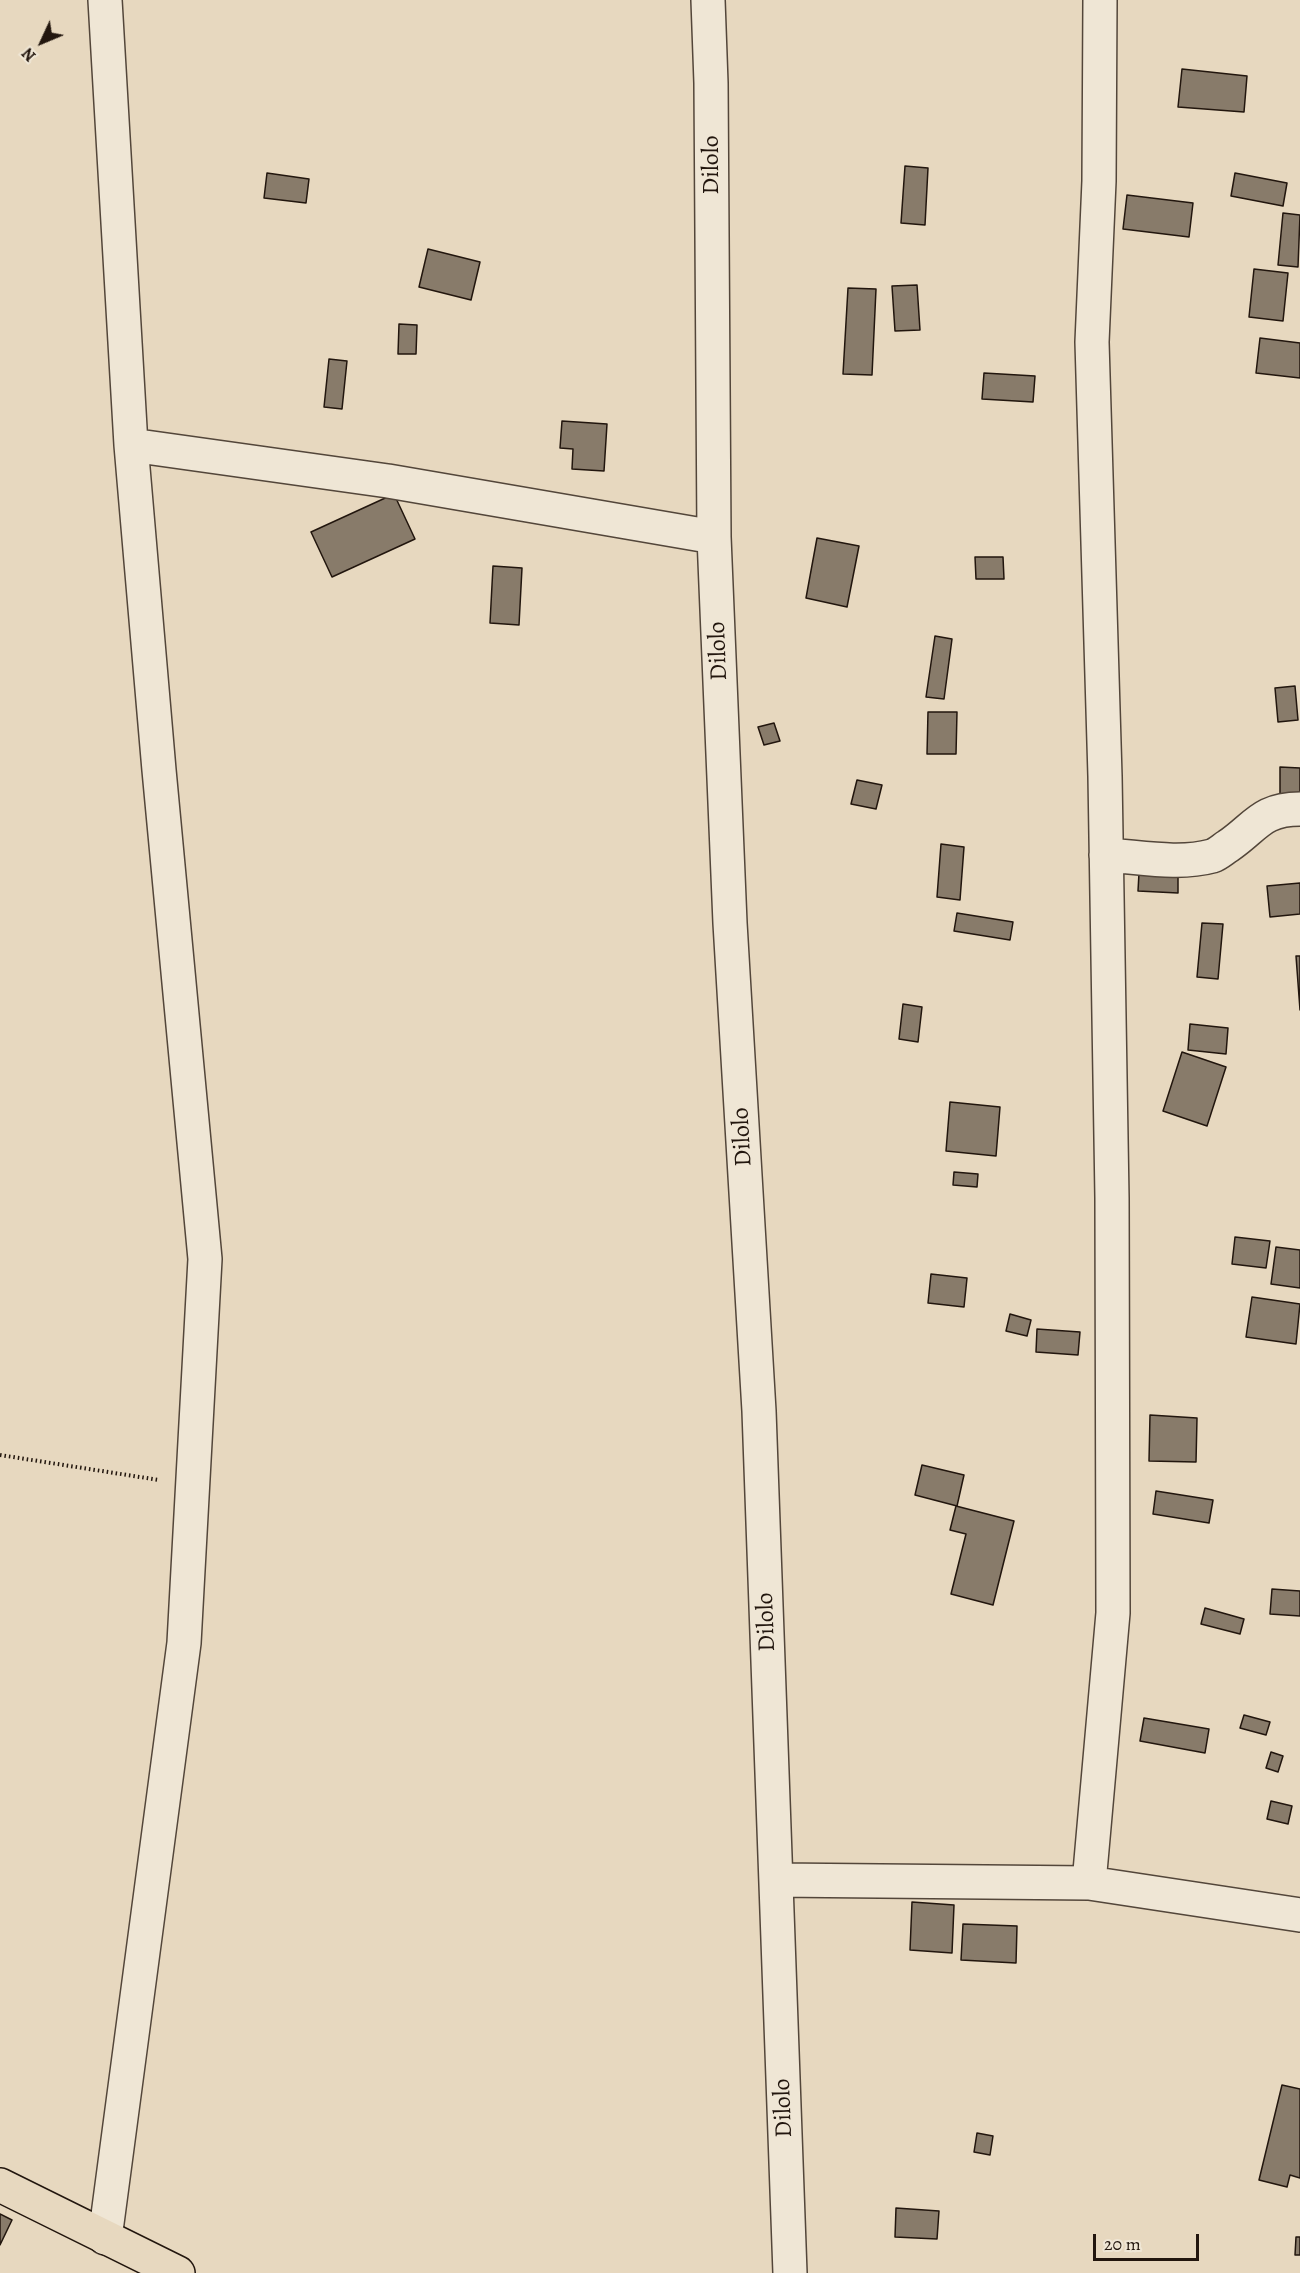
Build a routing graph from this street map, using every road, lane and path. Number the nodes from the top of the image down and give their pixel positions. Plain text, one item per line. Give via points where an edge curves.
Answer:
1 (105, 0) edge
2 (708, 0) edge
3 (1100, 0) edge
4 (130, 446) junction
5 (714, 537) junction
6 (1300, 809) edge
7 (1106, 855) junction
8 (0, 1455) edge
9 (193, 1485) junction
10 (776, 1880) junction
11 (1089, 1883) junction
12 (1300, 1915) edge
13 (0, 2185) edge
14 (105, 2238) junction
15 (178, 2273) edge
16 (790, 2273) edge

1 - 4 street
2 - 5 street, Dilolo
3 - 7 street via 1099,181 1092,342
4 - 5 street via 388,481
4 - 9 street via 205,1259
5 - 10 street, Dilolo via 730,923 759,1411
6 - 7 street via 1265,816 1214,855 1182,860
7 - 11 street via 1113,1613
8 - 9 path
9 - 14 street via 184,1643
10 - 11 street
10 - 16 street, Dilolo
11 - 12 street
13 - 14 main road
14 - 15 main road

